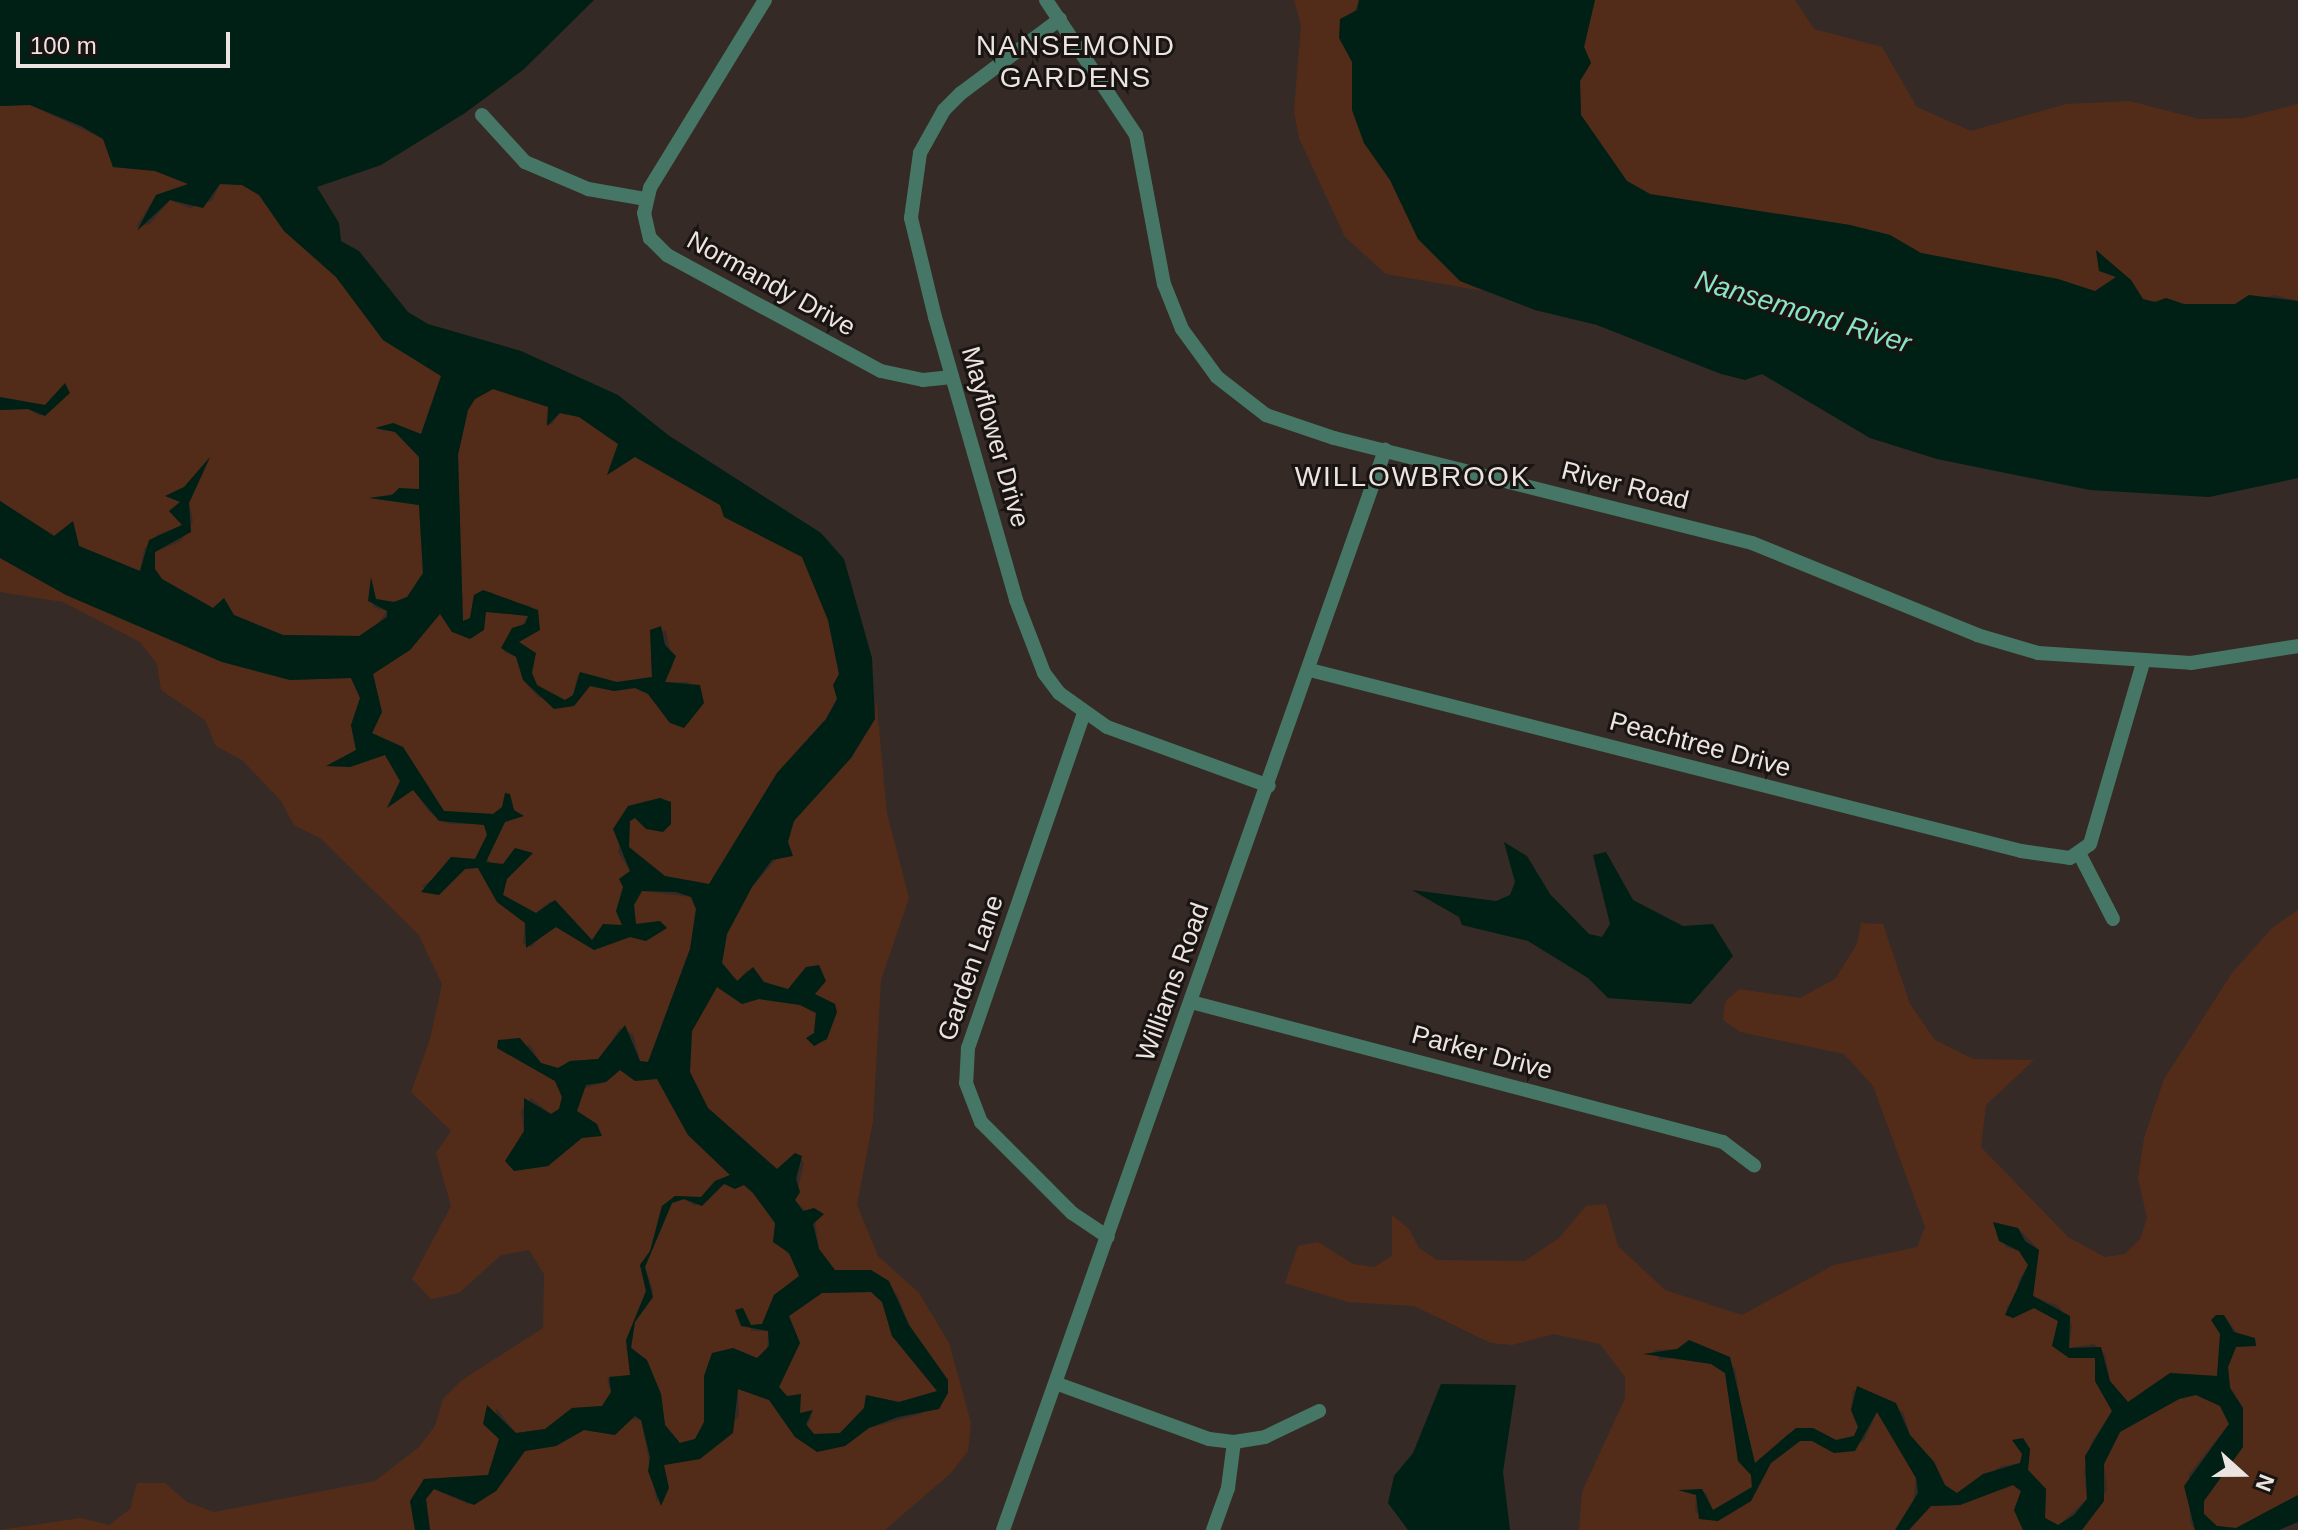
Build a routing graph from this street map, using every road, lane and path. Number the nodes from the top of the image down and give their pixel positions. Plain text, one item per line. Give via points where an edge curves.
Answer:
1 (765, 0) edge
2 (1046, 0) edge
3 (1060, 19) junction
4 (482, 115) dead end
5 (646, 199) junction
6 (952, 377) junction
7 (1385, 450) junction
8 (2298, 646) edge
9 (2143, 663) junction
10 (1310, 670) junction
11 (1084, 713) junction
12 (1269, 786) junction
13 (2080, 855) junction
14 (2113, 919) dead end
15 (1191, 1002) junction
16 (1754, 1165) dead end
17 (1108, 1237) junction
18 (1058, 1384) junction
19 (1319, 1411) dead end
20 (1234, 1442) junction
21 (1003, 1530) edge
22 (1213, 1530) edge

1 - 5 street
2 - 3 street, River Road
3 - 6 street, Mayflower Drive via 944,110 914,172 911,218
3 - 7 street, River Road via 1136,135 1164,284 1199,356 1236,394 1266,415
4 - 5 street via 525,162 588,189
5 - 6 street, Normandy Drive via 645,226 667,255 881,371 923,380
6 - 11 street, Mayflower Drive via 1033,652 1059,693
7 - 9 street, River Road via 1752,543 2015,648
7 - 10 street, Williams Road
8 - 9 street, River Road via 2191,663
9 - 13 street via 2101,813 2090,844
10 - 12 street, Williams Road
10 - 13 street, Peachtree Drive via 2021,851 2062,858
11 - 12 street, Mayflower Drive via 1126,736
11 - 17 street, Garden Lane via 968,1048 966,1083 981,1122 1072,1213
12 - 15 street, Williams Road
13 - 14 street
15 - 16 street, Parker Drive via 1723,1142
15 - 17 street, Williams Road
17 - 18 street, Williams Road
18 - 20 street via 1209,1439
18 - 21 street, Williams Road
19 - 20 street via 1265,1437
20 - 22 street via 1228,1488

